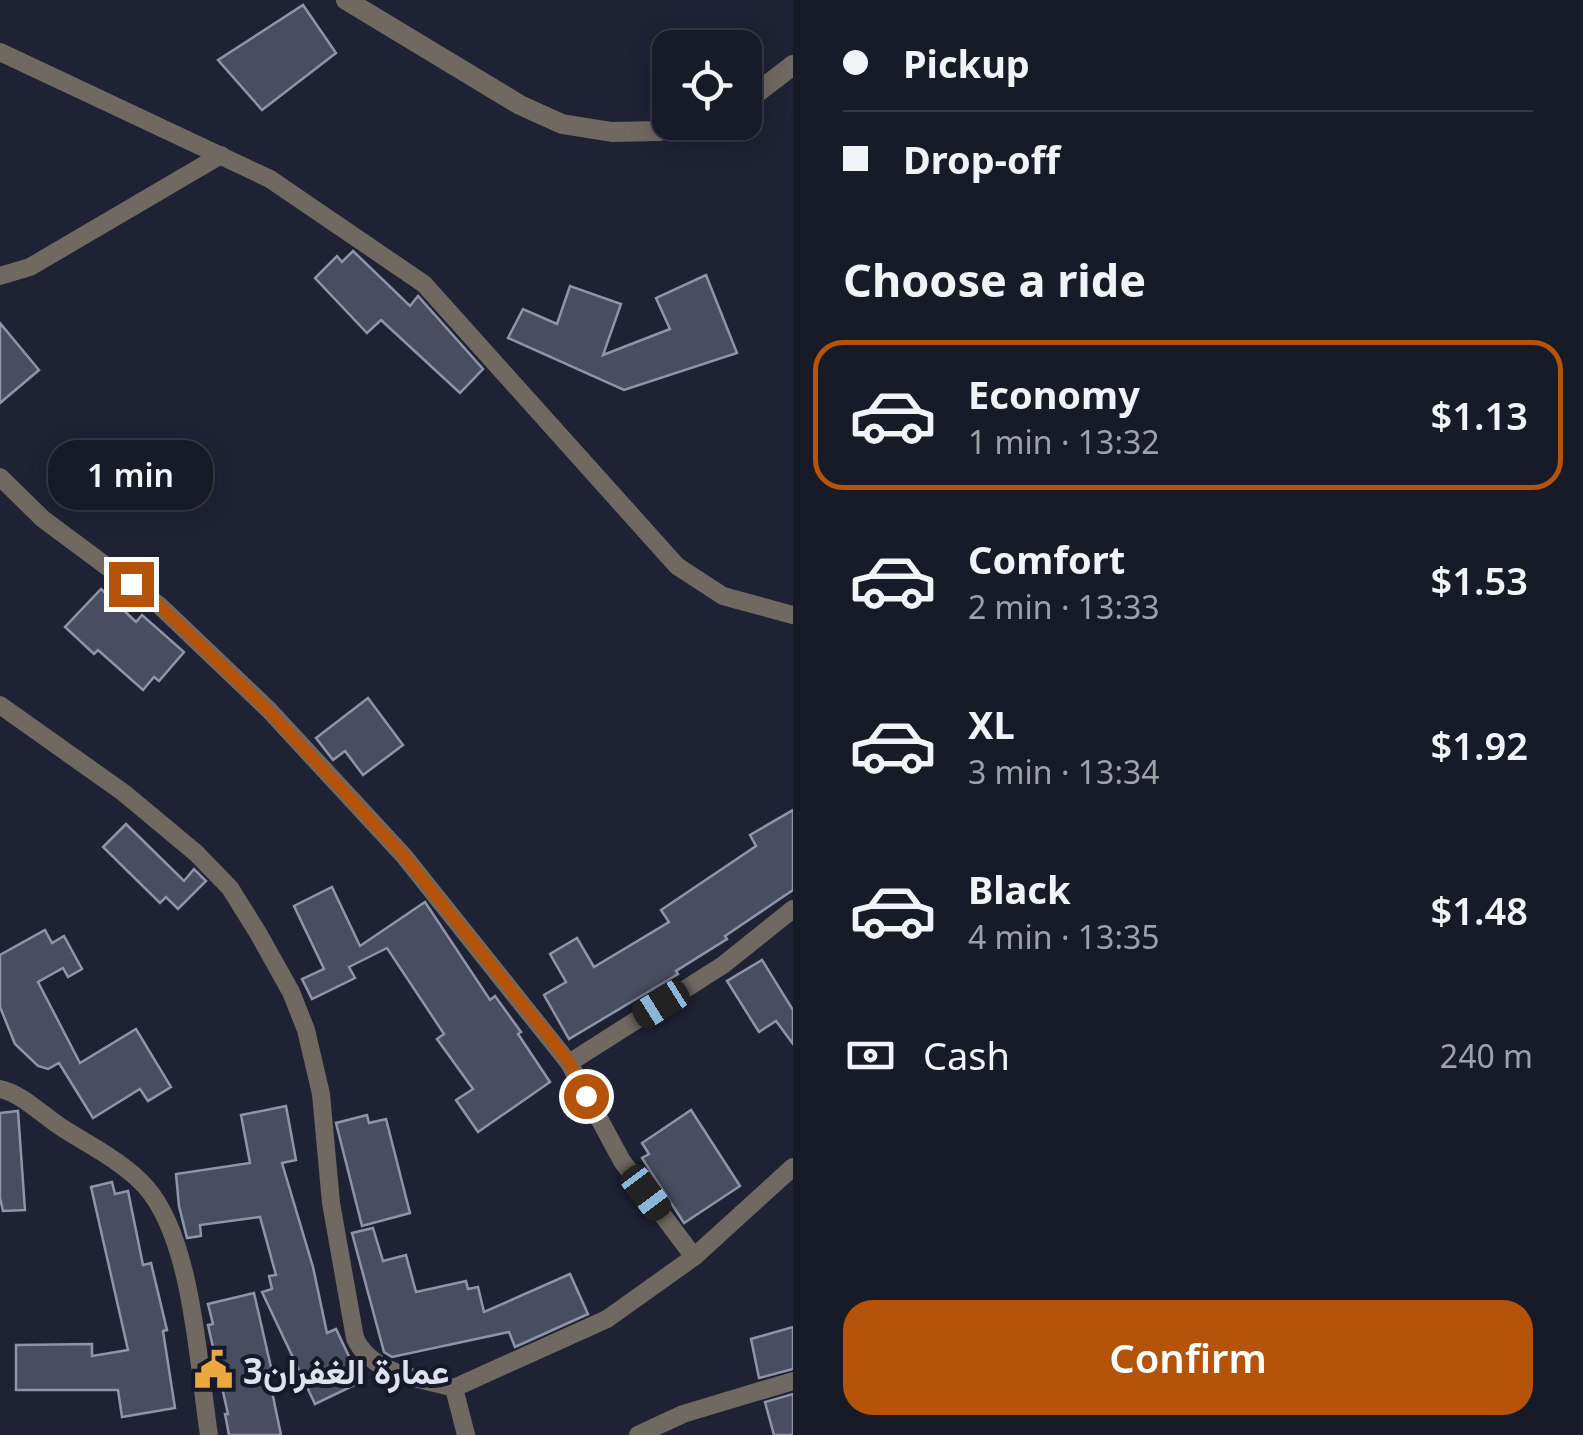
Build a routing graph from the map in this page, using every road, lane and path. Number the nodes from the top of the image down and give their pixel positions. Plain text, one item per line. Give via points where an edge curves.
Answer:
1 (346, 0) edge
2 (0, 52) edge
3 (793, 65) edge
4 (762, 89) edge
5 (652, 132) edge
6 (222, 155) junction
7 (0, 276) edge
8 (0, 477) edge
9 (793, 616) edge
10 (0, 705) edge
11 (793, 909) edge
12 (569, 1062) junction
13 (0, 1089) edge
14 (793, 1167) edge
15 (694, 1256) junction
16 (793, 1381) edge
17 (454, 1388) junction
18 (209, 1435) edge
19 (466, 1435) edge
20 (638, 1435) edge

1 - 5 street via 562,124
2 - 6 street
3 - 4 street
6 - 7 street via 30,267
6 - 9 street via 270,179 424,284 677,566 724,596
8 - 12 street via 43,519 160,606 268,710 404,856
10 - 17 street via 124,792 230,888 306,1030 355,1338 381,1367
11 - 12 street via 722,964
12 - 15 street via 622,1162
13 - 18 street via 110,1157 145,1186 165,1217 184,1269
14 - 15 street
15 - 17 street via 607,1318
16 - 20 street via 682,1414
17 - 19 street

